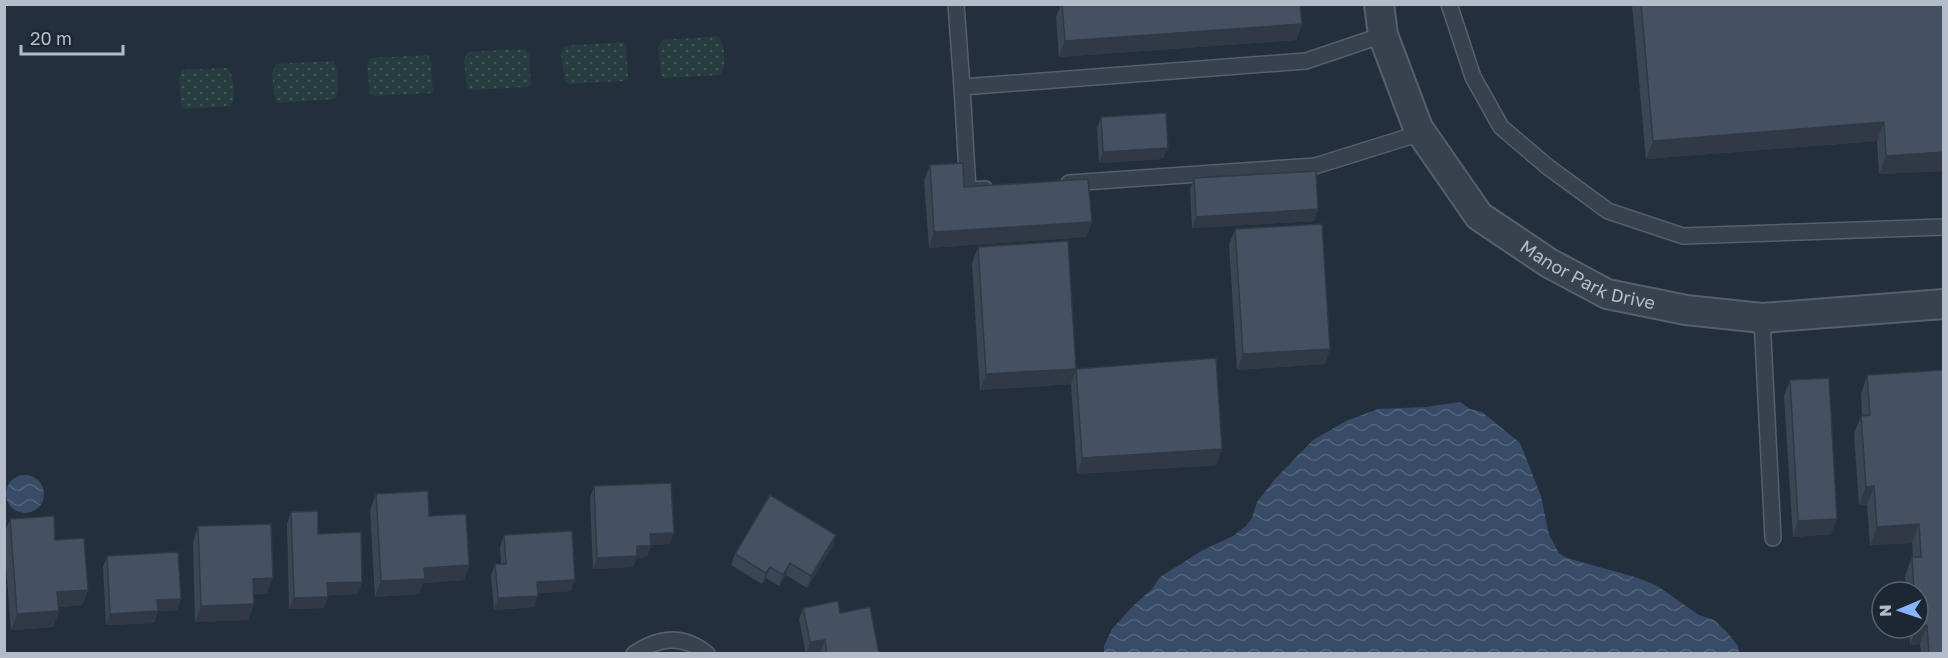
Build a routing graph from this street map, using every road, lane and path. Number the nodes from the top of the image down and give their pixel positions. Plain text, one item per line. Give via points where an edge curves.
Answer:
1 (956, 4) edge
2 (1379, 4) edge
3 (1449, 4) edge
4 (1383, 35) junction
5 (962, 87) junction
6 (1421, 133) junction
7 (1052, 184) edge
8 (1004, 187) edge
9 (1944, 227) edge
10 (1944, 304) edge
11 (1762, 318) junction
12 (1773, 538) dead end
13 (634, 654) edge
14 (706, 654) edge

1 - 5 lane
2 - 4 street, Manor Park Drive
3 - 9 lane via 1473,77 1501,127 1608,211 1683,236
4 - 5 lane via 1306,61
4 - 6 street, Manor Park Drive
5 - 8 lane via 968,190
6 - 7 lane via 1315,166
6 - 11 street, Manor Park Drive via 1479,216 1549,263 1607,294 1686,310
10 - 11 street, Manor Park Drive
11 - 12 lane
13 - 14 lane via 648,644 680,640 696,645

